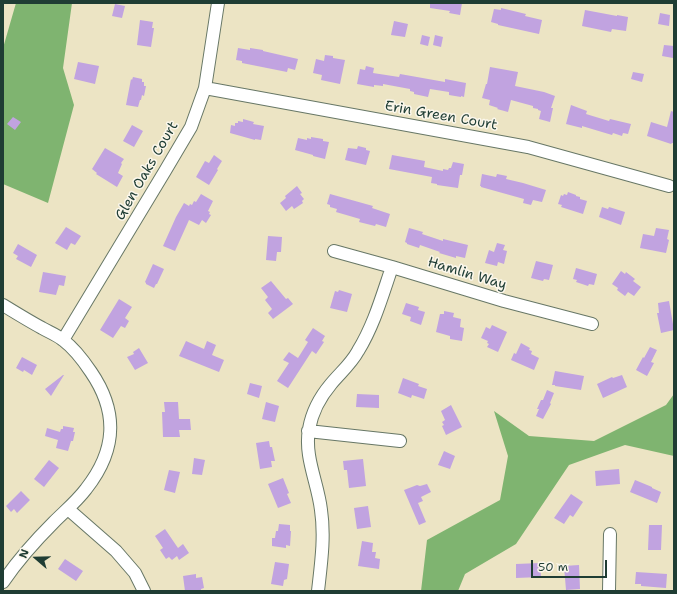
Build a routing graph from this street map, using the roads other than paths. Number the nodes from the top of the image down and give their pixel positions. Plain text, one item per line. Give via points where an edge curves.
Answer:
1 (218, 3) edge
2 (204, 88) junction
3 (669, 186) dead end
4 (334, 251) dead end
5 (392, 267) junction
6 (3, 305) edge
7 (592, 324) dead end
8 (63, 340) junction
9 (308, 431) junction
10 (400, 441) dead end
11 (68, 509) junction
12 (610, 534) dead end
13 (3, 582) edge
14 (144, 591) edge
15 (318, 591) edge
16 (609, 591) edge

1 - 2 street, Glen Oaks Court
2 - 3 street, Erin Green Court via 528,147
2 - 8 street, Glen Oaks Court via 191,127
4 - 5 street, Hamlin Way
5 - 7 street, Hamlin Way via 504,301
5 - 9 street via 369,332 358,352 317,403
6 - 8 street
8 - 11 street via 85,362 97,381 104,395 111,422 111,436 104,461 86,489
9 - 10 street
9 - 15 street via 310,462 317,486 323,526
11 - 13 street via 27,551
11 - 14 street via 116,552 135,573
12 - 16 street

